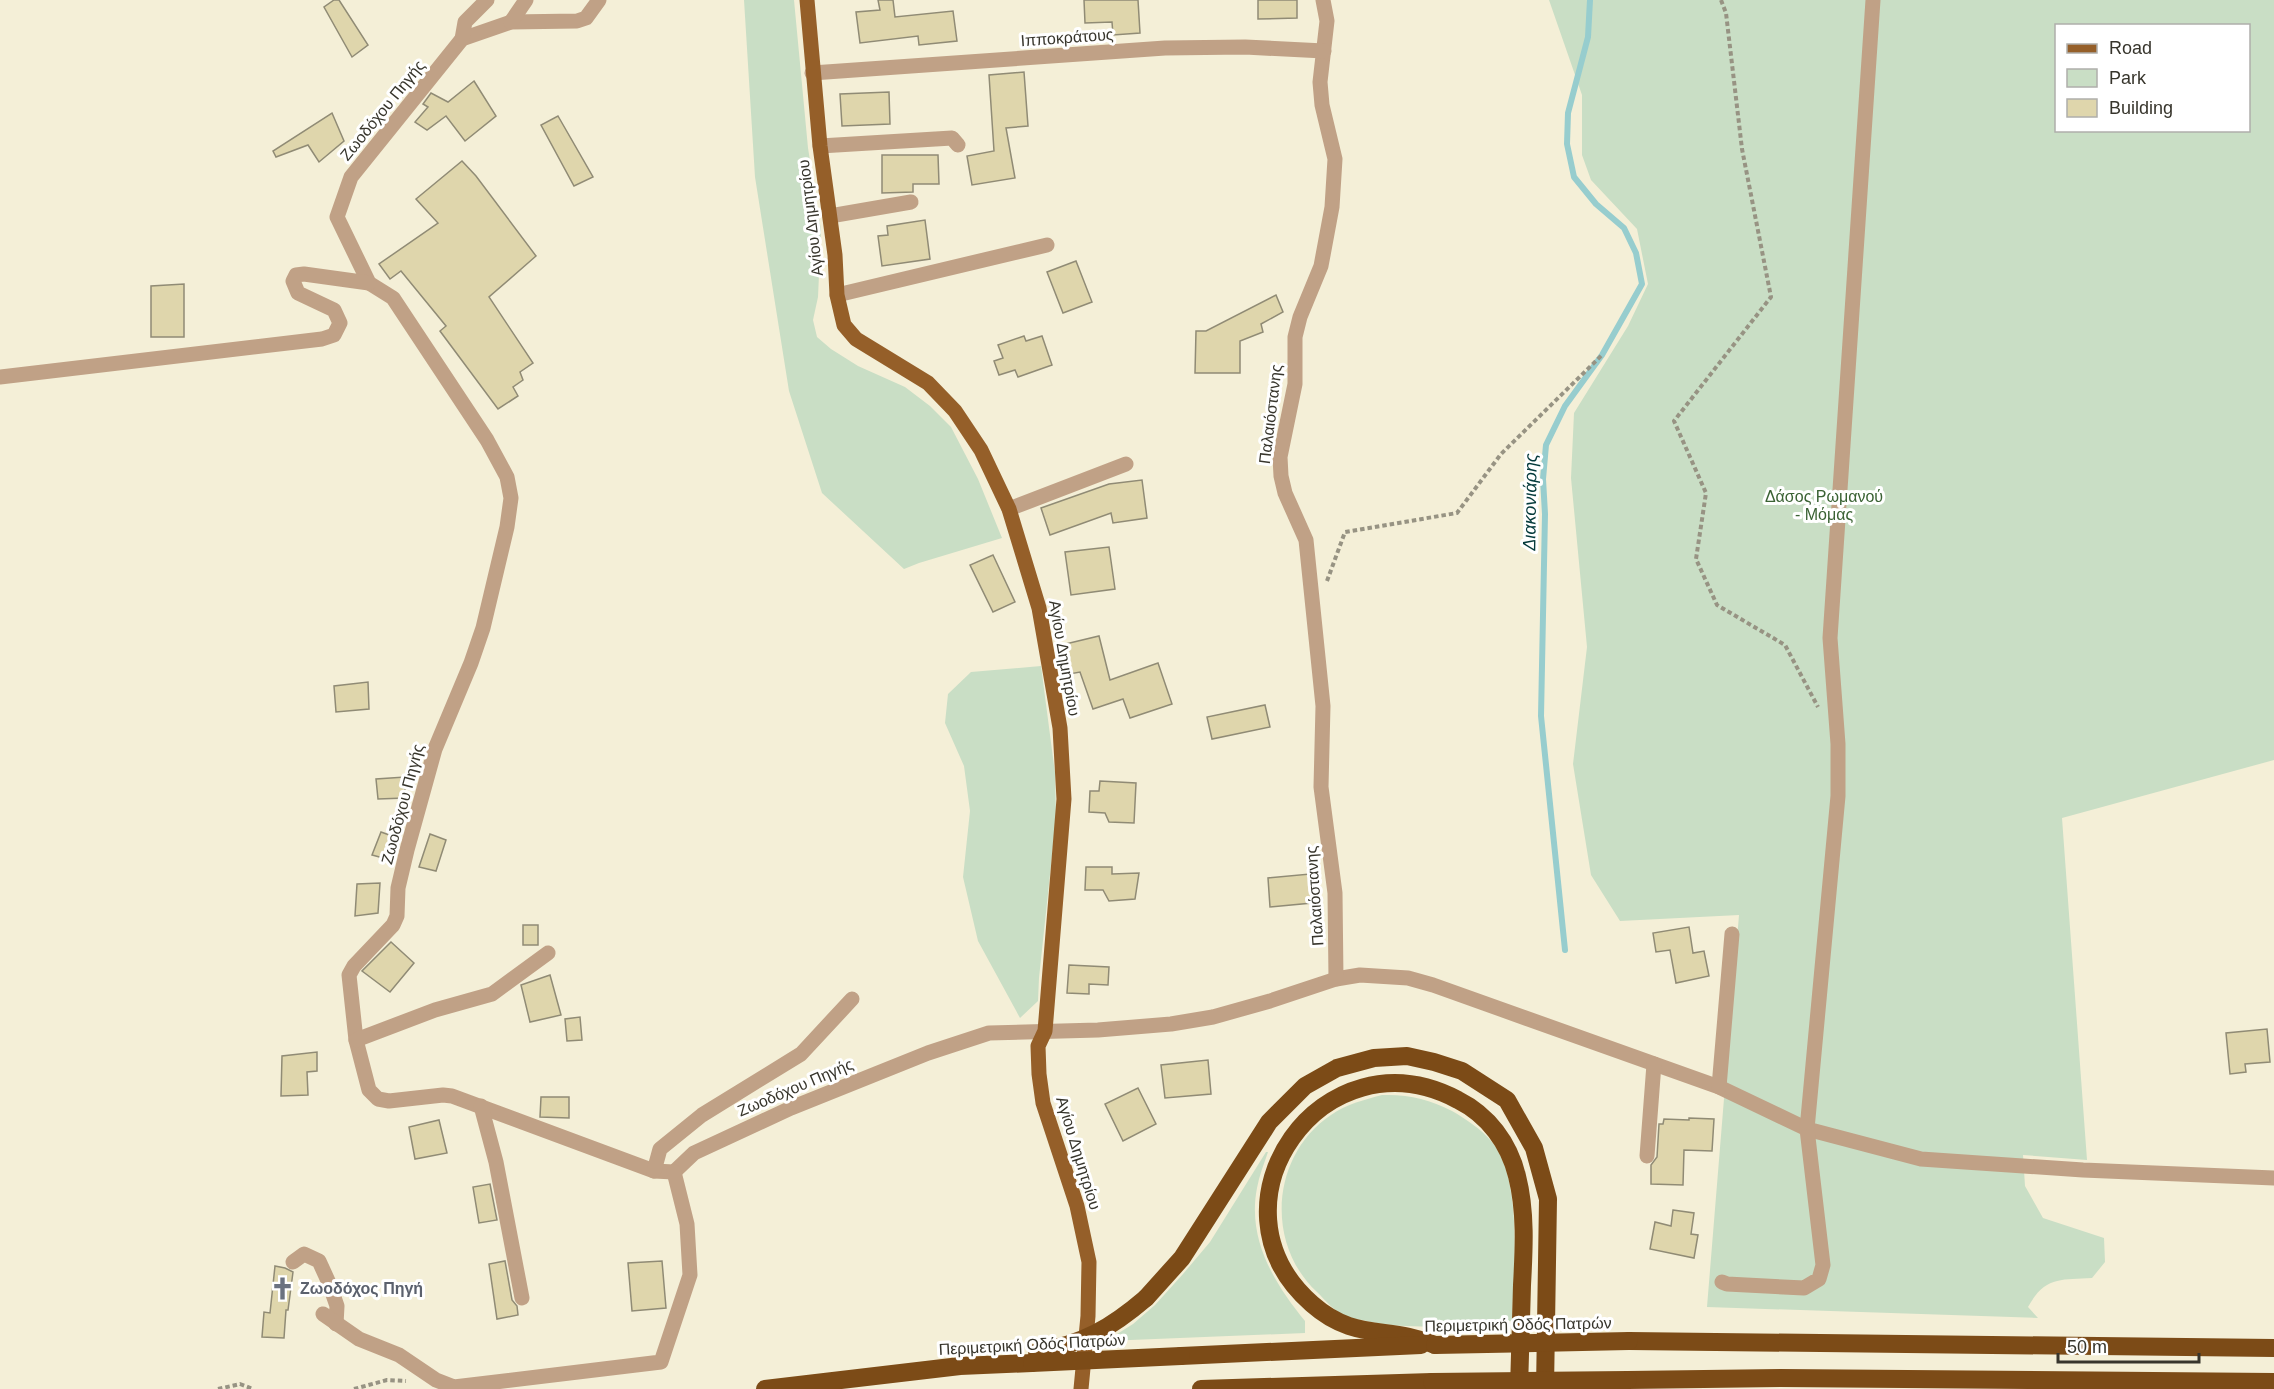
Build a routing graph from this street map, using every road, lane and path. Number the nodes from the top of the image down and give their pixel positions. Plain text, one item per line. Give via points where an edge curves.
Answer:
1 (487, 0) edge
2 (526, 0) edge
3 (599, 0) edge
4 (807, 0) edge
5 (1323, 0) edge
6 (1721, 0) edge
7 (1873, 0) edge
8 (511, 22) junction
9 (462, 39) junction
10 (1324, 51) junction
11 (812, 73) junction
12 (820, 146) junction
13 (958, 146) dead end
14 (911, 202) dead end
15 (830, 216) junction
16 (1047, 245) dead end
17 (369, 283) junction
18 (837, 296) junction
19 (1602, 356) dead end
20 (0, 377) edge
21 (1126, 464) dead end
22 (1009, 509) junction
23 (1325, 586) dead end
24 (1822, 715) dead end
25 (1732, 934) dead end
26 (548, 953) dead end
27 (1336, 979) junction
28 (852, 999) dead end
29 (1045, 1031) junction
30 (356, 1040) junction
31 (1654, 1064) junction
32 (1719, 1087) junction
33 (481, 1106) junction
34 (1807, 1129) junction
35 (1647, 1156) dead end
36 (663, 1172) junction
37 (2274, 1178) edge
38 (293, 1262) dead end
39 (1722, 1282) dead end
40 (522, 1298) dead end
41 (323, 1314) dead end
42 (336, 1324) junction
43 (1435, 1345) junction
44 (2274, 1348) edge
45 (1035, 1358) junction
46 (408, 1381) dead end
47 (2274, 1382) edge
48 (218, 1389) edge
49 (253, 1389) edge
50 (354, 1389) edge
51 (765, 1389) edge
52 (1081, 1389) edge
53 (1201, 1389) edge
54 (1519, 1389) edge
55 (1545, 1389) edge

1 - 9 street, Ζωοδόχου Πηγής via 465,22
2 - 8 street
3 - 8 street via 586,18 577,21
4 - 11 main road, Αγίου Δημητρίου
5 - 10 street, Παλαιόστανης via 1327,21
6 - 24 path via 1726,13 1742,149 1771,297 1674,422 1706,493 1696,559 1717,605 1785,645
7 - 34 street via 1830,638 1838,796
8 - 9 street
9 - 17 street, Ζωοδόχου Πηγής via 351,177 337,217
10 - 11 street, Ιπποκράτους via 1166,48
10 - 27 street, Παλαιόστανης via 1320,82 1335,159 1332,207 1320,266 1295,337 1295,384 1280,457 1285,494 1306,540 1323,706 1321,787 1335,893
11 - 12 main road, Αγίου Δημητρίου
12 - 13 street via 952,138
12 - 15 main road, Αγίου Δημητρίου
14 - 15 street
15 - 18 main road, Αγίου Δημητρίου
16 - 18 street
17 - 20 street via 296,275 293,281 298,293 334,310 340,323 334,335 322,339
17 - 30 street, Ζωοδόχου Πηγής via 393,298 487,440 507,477 511,498 483,628 435,749 407,850 398,888 397,916 349,975
18 - 22 main road, Αγίου Δημητρίου via 849,333 928,383 956,411 981,450
19 - 23 path via 1502,454 1457,513 1345,532
21 - 22 street
22 - 29 main road, Αγίου Δημητρίου via 1045,636 1064,763 1063,827
25 - 32 street
26 - 30 street via 492,994 435,1010
27 - 29 street, Ζωοδόχου Πηγής via 1213,1017
27 - 31 street, Ζωοδόχου Πηγής via 1386,976 1425,983
28 - 36 street via 801,1054 702,1115 660,1149
29 - 36 street, Ζωοδόχου Πηγής via 989,1033 967,1039 782,1112 694,1153
29 - 52 main road, Αγίου Δημητρίου via 1038,1046 1043,1103 1077,1206 1089,1262
30 - 33 street, Ζωοδόχου Πηγής via 369,1090 378,1099 447,1095
31 - 32 street, Ζωοδόχου Πηγής
31 - 35 street
32 - 34 street, Ζωοδόχου Πηγής
33 - 36 street, Ζωοδόχου Πηγής
33 - 40 street
34 - 37 street, Ζωοδόχου Πηγής via 1921,1159
34 - 39 street via 1822,1265 1819,1279 1804,1288
36 - 42 street via 687,1224 690,1275 661,1362 454,1387 442,1384 407,1360
38 - 42 street via 304,1254 319,1261 337,1306
41 - 42 street
43 - 44 highway, Περιμετρική Οδός Πατρών, bridge via 1629,1341
43 - 45 highway, Περιμετρική Οδός Πατρών, bridge
43 - 54 highway via 1412,1336 1354,1329 1324,1314 1286,1272 1270,1234 1271,1181 1291,1138 1326,1103 1361,1087 1397,1083 1442,1091 1481,1114 1508,1152 1517,1176 1524,1249
45 - 51 highway, Περιμετρική Οδός Πατρών
45 - 55 highway, bridge via 1096,1335 1146,1298 1182,1258 1269,1122 1305,1086 1337,1068 1374,1058 1407,1056 1462,1071 1507,1100 1534,1148 1548,1199
46 - 50 path via 387,1380
47 - 53 highway, bridge via 1793,1378
48 - 49 path via 240,1384

